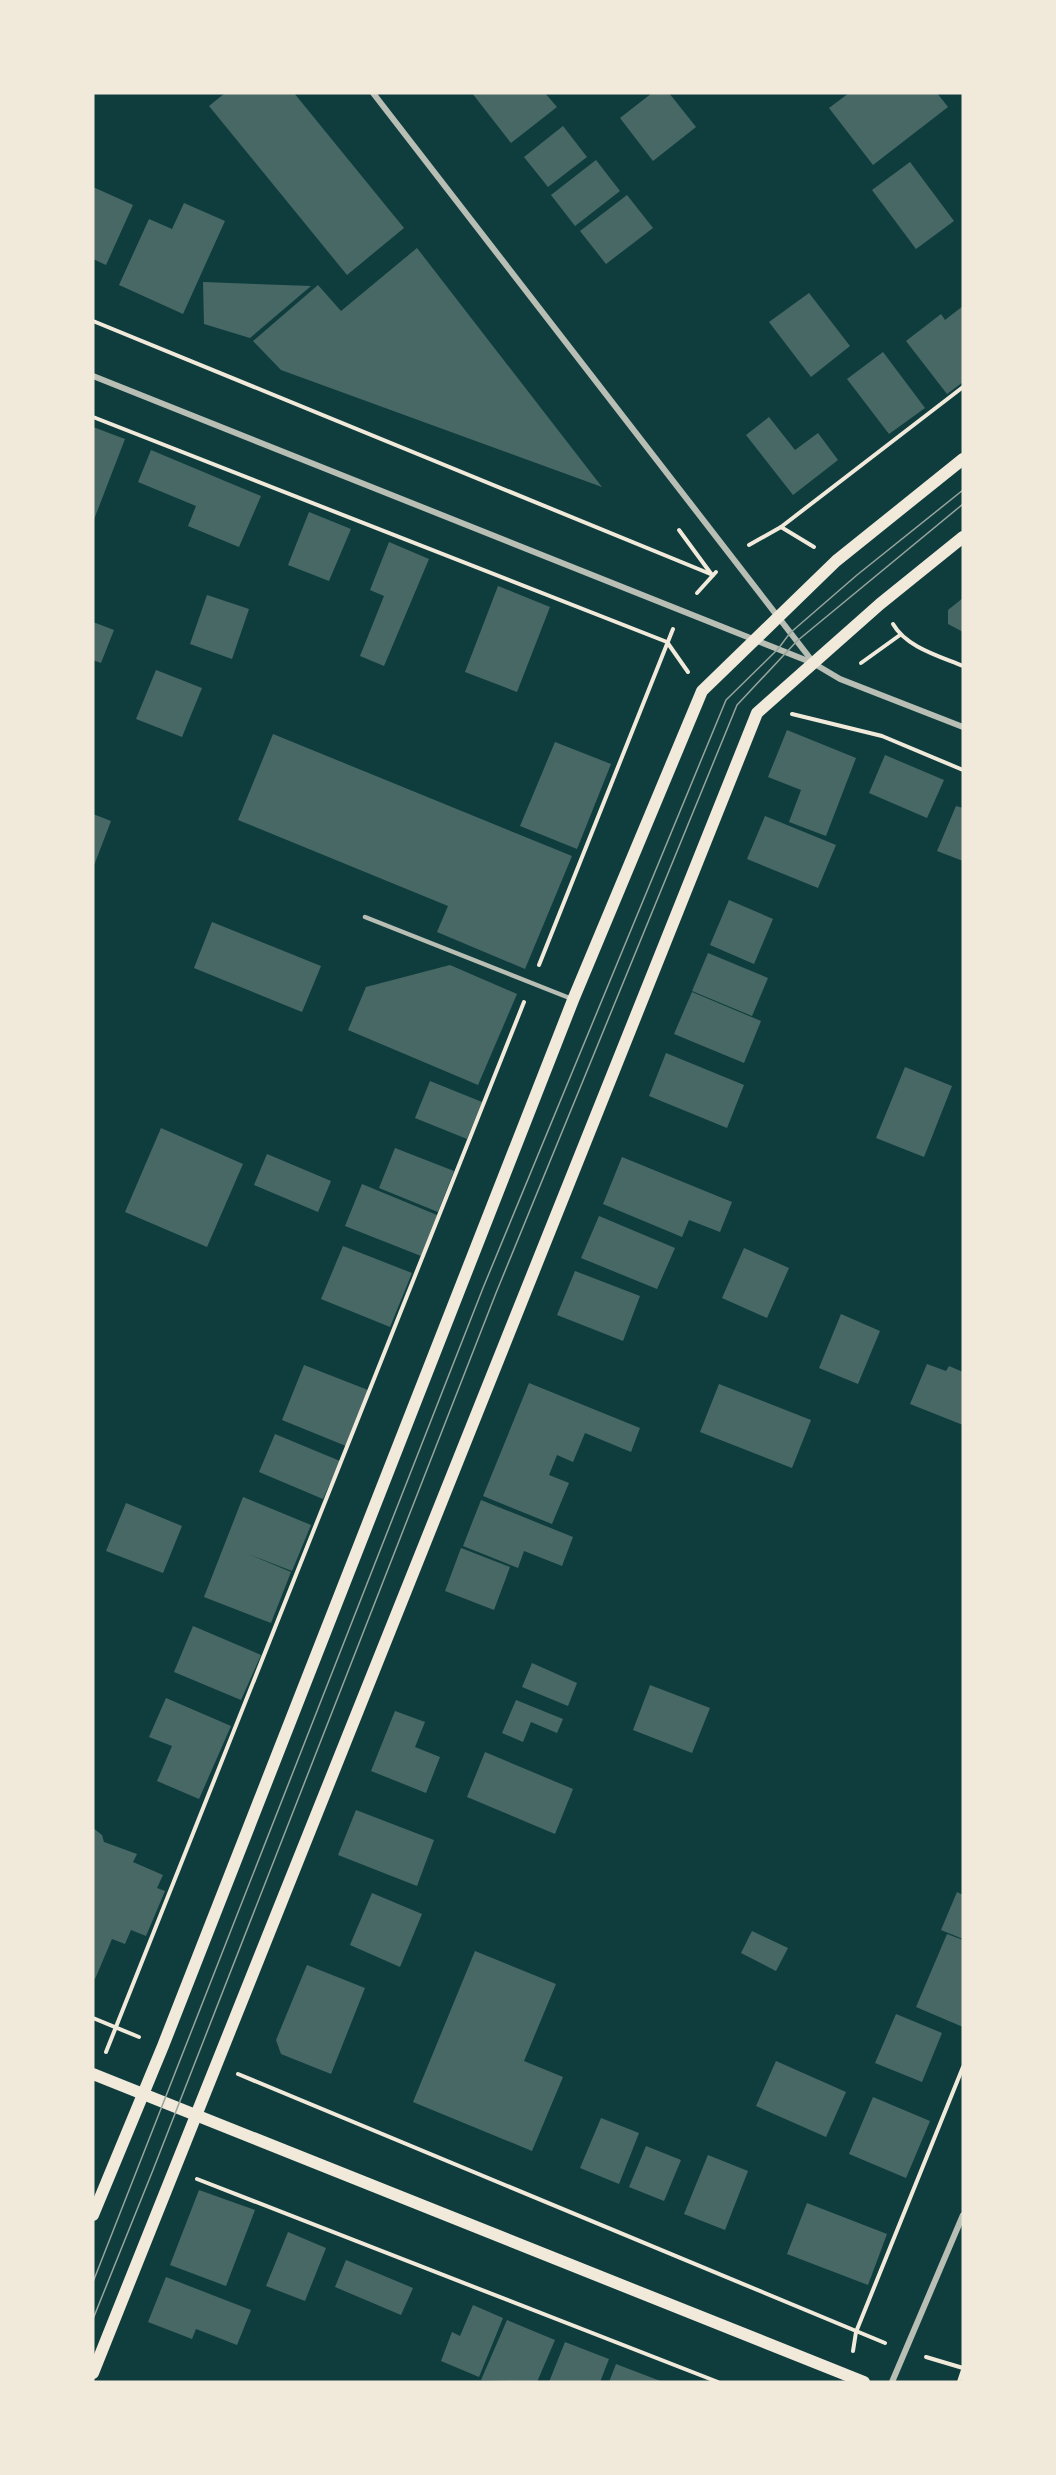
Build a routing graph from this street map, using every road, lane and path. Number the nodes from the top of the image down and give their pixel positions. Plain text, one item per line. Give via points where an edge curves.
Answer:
1 (373, 93) edge
2 (93, 321) edge
3 (93, 376) edge
4 (963, 387) edge
5 (93, 417) edge
6 (963, 459) edge
7 (963, 537) edge
8 (730, 555) junction
9 (713, 575) junction
10 (682, 611) junction
11 (777, 616) junction
12 (890, 619) dead end
13 (754, 639) junction
14 (667, 642) junction
15 (813, 663) junction
16 (963, 666) edge
17 (702, 692) junction
18 (757, 713) junction
19 (963, 727) edge
20 (963, 770) edge
21 (366, 917) dead end
22 (532, 982) junction
23 (573, 1000) junction
24 (93, 2018) edge
25 (116, 2028) junction
26 (163, 2046) junction
27 (216, 2067) junction
28 (963, 2067) edge
29 (95, 2075) edge
30 (142, 2094) junction
31 (196, 2115) junction
32 (170, 2180) junction
33 (93, 2215) edge
34 (963, 2215) edge
35 (856, 2332) junction
36 (905, 2350) junction
37 (963, 2369) edge
38 (93, 2373) edge
39 (850, 2376) junction
40 (718, 2382) edge
41 (864, 2382) edge
42 (892, 2382) edge
43 (959, 2382) edge

1 - 8 street
2 - 9 path
3 - 10 street
4 - 8 path via 781,527
5 - 14 path
6 - 11 main road via 836,561
7 - 15 main road
8 - 9 path
8 - 11 street
9 - 10 path
10 - 13 street
10 - 14 path
11 - 13 main road
11 - 15 street
12 - 16 path via 900,635
13 - 15 street
13 - 17 main road
14 - 17 path
14 - 22 path
15 - 18 main road
15 - 19 street via 840,678
17 - 23 main road
18 - 20 path via 779,711 882,736
18 - 27 main road
21 - 22 lane
22 - 23 lane
22 - 25 path
23 - 26 main road
24 - 25 path
25 - 26 path
25 - 29 path
26 - 30 main road
27 - 31 main road
27 - 35 path
28 - 35 path
29 - 30 main road
30 - 31 main road
30 - 33 main road
31 - 32 main road
31 - 39 main road
32 - 38 main road
32 - 40 path via 197,2179
34 - 36 street
35 - 36 path
35 - 39 path
36 - 37 path
36 - 42 street
37 - 43 path
39 - 41 main road

